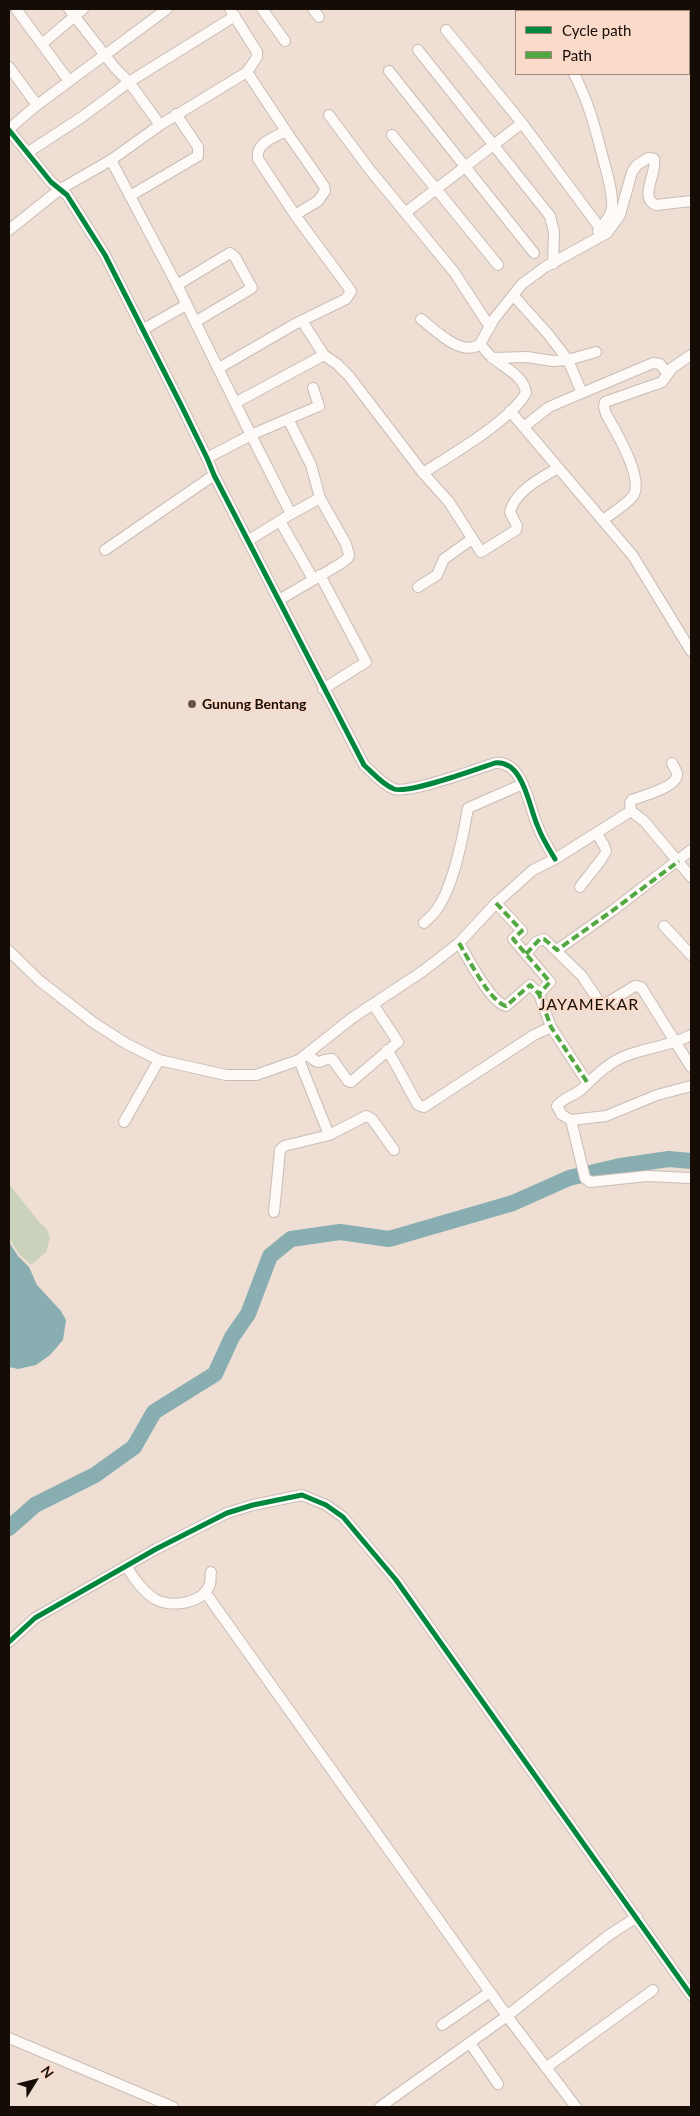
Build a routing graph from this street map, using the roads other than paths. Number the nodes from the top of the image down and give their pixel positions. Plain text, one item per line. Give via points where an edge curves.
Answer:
1 (16, 9) edge
2 (83, 9) edge
3 (167, 9) edge
4 (262, 9) edge
5 (71, 12) edge
6 (233, 12) edge
7 (446, 30) dead end
8 (285, 41) dead end
9 (43, 43) junction
10 (418, 50) dead end
11 (104, 54) junction
12 (9, 67) edge
13 (390, 71) dead end
14 (247, 72) junction
15 (574, 75) edge
16 (69, 81) junction
17 (129, 82) junction
18 (37, 104) junction
19 (176, 114) junction
20 (329, 115) dead end
21 (522, 123) junction
22 (160, 125) junction
23 (9, 130) edge
24 (286, 131) junction
25 (392, 135) dead end
26 (494, 145) junction
27 (27, 153) junction
28 (111, 160) junction
29 (467, 166) junction
30 (59, 190) junction
31 (438, 190) junction
32 (130, 196) junction
33 (691, 201) edge
34 (405, 213) junction
35 (295, 215) junction
36 (600, 228) junction
37 (9, 230) edge
38 (587, 243) junction
39 (534, 253) dead end
40 (553, 264) junction
41 (498, 265) dead end
42 (177, 285) junction
43 (513, 295) junction
44 (186, 305) junction
45 (421, 319) dead end
46 (195, 322) junction
47 (302, 322) junction
48 (490, 327) junction
49 (142, 330) junction
50 (480, 344) junction
51 (596, 352) dead end
52 (324, 355) junction
53 (691, 355) edge
54 (492, 358) junction
55 (568, 360) junction
56 (219, 368) junction
57 (668, 374) junction
58 (313, 388) dead end
59 (582, 393) junction
60 (235, 403) junction
61 (510, 411) junction
62 (288, 419) junction
63 (524, 426) junction
64 (251, 435) junction
65 (207, 458) junction
66 (558, 468) junction
67 (423, 473) junction
68 (214, 475) junction
69 (320, 498) junction
70 (291, 514) junction
71 (603, 520) junction
72 (280, 521) junction
73 (472, 539) junction
74 (249, 540) junction
75 (104, 550) dead end
76 (316, 577) junction
77 (418, 587) dead end
78 (280, 600) junction
79 (691, 651) edge
80 (324, 688) junction
81 (672, 763) dead end
82 (523, 784) junction
83 (632, 812) junction
84 (597, 834) junction
85 (691, 850) edge
86 (555, 859) junction
87 (679, 860) junction
88 (691, 877) edge
89 (580, 887) dead end
90 (496, 903) junction
91 (424, 923) dead end
92 (664, 926) dead end
93 (458, 943) junction
94 (557, 950) junction
95 (9, 951) edge
96 (526, 954) junction
97 (691, 956) edge
98 (539, 994) junction
99 (373, 1004) junction
100 (551, 1027) junction
101 (691, 1035) edge
102 (676, 1043) junction
103 (387, 1050) junction
104 (303, 1058) junction
105 (159, 1060) junction
106 (691, 1067) edge
107 (587, 1082) junction
108 (691, 1086) edge
109 (571, 1120) junction
110 (124, 1122) dead end
111 (329, 1135) junction
112 (394, 1150) dead end
113 (691, 1178) edge
114 (274, 1212) dead end
115 (126, 1566) junction
116 (211, 1572) dead end
117 (205, 1592) junction
118 (9, 1642) edge
119 (636, 1917) junction
120 (653, 1990) dead end
121 (490, 1992) junction
122 (691, 1995) edge
123 (507, 2016) junction
124 (442, 2025) dead end
125 (9, 2038) edge
126 (470, 2043) junction
127 (547, 2067) junction
128 (498, 2084) dead end
129 (173, 2107) edge
130 (380, 2107) edge
131 (576, 2107) edge

1 - 9 street
2 - 5 street
3 - 11 street
4 - 8 street
5 - 9 street
5 - 11 street
6 - 14 street via 257,52
6 - 17 street
7 - 21 street
9 - 16 street
10 - 26 street
11 - 16 street
11 - 17 street
12 - 18 street
13 - 29 street
14 - 19 street
14 - 24 street
15 - 36 street via 593,118 610,184 612,208
16 - 18 street
17 - 22 street
17 - 27 street
18 - 23 street
19 - 22 street
19 - 32 street via 198,147 198,156
20 - 34 street
21 - 26 street
21 - 36 street
22 - 28 street
23 - 27 street
24 - 35 street via 262,145 257,154
24 - 35 street via 325,191 318,202
25 - 31 street
26 - 29 street
26 - 40 street via 550,216 554,232
27 - 30 street
28 - 30 street
28 - 32 street
29 - 31 street
29 - 39 street
30 - 37 street
30 - 49 street via 67,195 105,255
31 - 34 street
31 - 41 street
32 - 42 street
33 - 38 street via 651,203 649,189 656,164 654,159 648,158 632,172 620,215 613,226 607,233
34 - 48 street via 454,272
35 - 47 street via 350,291 346,299
36 - 38 street
38 - 40 street
40 - 43 street via 522,284
42 - 44 street
42 - 46 street via 230,253 252,288
43 - 48 street
43 - 55 street
44 - 46 street
44 - 49 street
45 - 50 street via 447,340 464,348
46 - 56 street
47 - 52 street
47 - 56 street
48 - 50 street
49 - 65 street
50 - 54 street
51 - 55 street
52 - 60 street
52 - 67 street via 354,383
53 - 57 street
54 - 55 street
54 - 61 street via 525,386 526,393
55 - 59 street
56 - 60 street
57 - 59 street via 660,364 653,362
57 - 71 street via 658,384 608,399 604,404 632,465 636,490
58 - 62 street via 318,406
59 - 63 street via 549,407
60 - 64 street
61 - 63 street
61 - 67 street via 479,437
62 - 64 street
62 - 69 street via 312,464
63 - 66 street
64 - 65 street
64 - 70 street
65 - 68 street
66 - 71 street
66 - 73 street via 537,480 513,503 510,512 516,530 483,552
67 - 73 street via 449,502
68 - 74 street
68 - 75 street
69 - 70 street
69 - 76 street via 342,535 349,555
70 - 72 street
71 - 79 street via 633,556
72 - 74 street
72 - 76 street
73 - 77 street via 444,559 437,575
74 - 78 street
76 - 78 street
76 - 80 street via 366,662
78 - 80 street
80 - 82 street via 364,765 394,789 422,786 502,762 512,768
81 - 83 street via 676,778 670,785 632,800
82 - 86 street via 538,828
82 - 91 street via 468,808 461,846 449,883 438,909
83 - 84 street
83 - 87 street
84 - 86 street
84 - 89 street via 606,849 605,855
85 - 87 street
86 - 90 street via 534,870
87 - 88 street
87 - 94 street
90 - 93 street
90 - 96 street via 522,931 514,939
92 - 97 street
93 - 98 street via 500,1004 506,1006 530,985
93 - 99 street
94 - 96 street via 540,939
94 - 102 street via 582,976 602,1006 636,986 641,988
95 - 105 street via 40,981 94,1023
96 - 98 street via 550,982
98 - 100 street
99 - 103 street via 398,1042
99 - 104 street
100 - 103 street via 424,1106 418,1105
100 - 107 street
101 - 102 street
102 - 106 street
102 - 107 street via 628,1055
103 - 104 street via 351,1082 332,1060 320,1063
104 - 105 street via 256,1075 226,1076
104 - 111 street
105 - 110 street
107 - 109 street via 556,1106
108 - 109 street via 657,1095 606,1116
109 - 113 street via 585,1178 590,1182 646,1176
111 - 112 street via 366,1116 372,1118
111 - 114 street via 289,1144 280,1150
115 - 117 street via 157,1600 178,1604
115 - 118 street via 35,1618
115 - 119 street via 227,1513 253,1505 302,1495 332,1509 343,1517 396,1580
116 - 117 street via 210,1585
117 - 121 street
119 - 122 street
119 - 123 street
120 - 127 street
121 - 123 street
121 - 124 street
123 - 126 street
123 - 127 street
125 - 129 street
126 - 128 street
126 - 130 street
127 - 131 street

